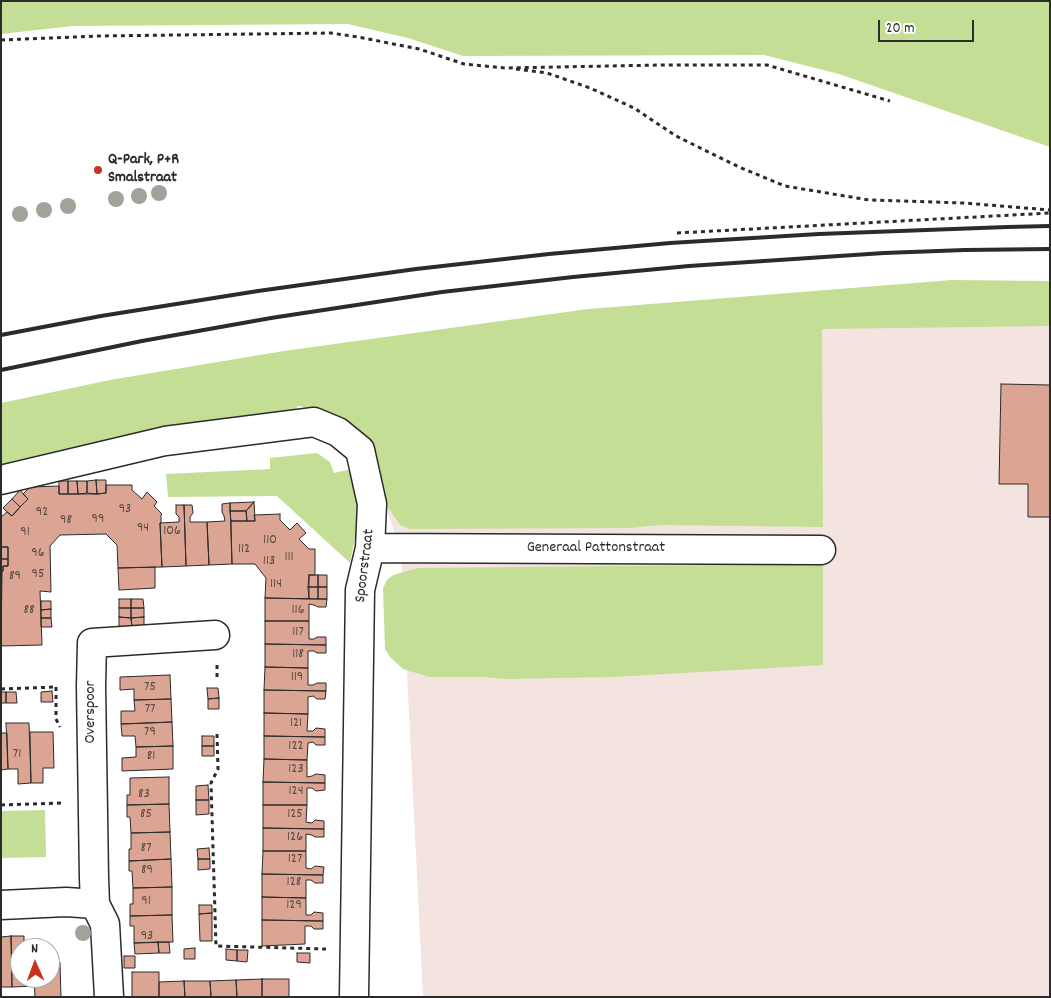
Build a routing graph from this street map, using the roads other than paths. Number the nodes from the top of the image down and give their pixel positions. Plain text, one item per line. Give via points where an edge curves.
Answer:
1 (1, 480) edge
2 (370, 548) junction
3 (821, 550) dead end
4 (215, 635) dead end
5 (95, 904) junction
6 (1, 905) edge
7 (108, 997) edge
8 (354, 997) edge

1 - 2 street, Spoorstraat via 165,440 314,422 338,432 360,450 372,504
2 - 3 street, Generaal Pattonstraat
2 - 8 street, Spoorstraat via 360,590
4 - 5 street, Overspoor via 92,643
5 - 6 street
5 - 7 street, Overspoor via 105,924

